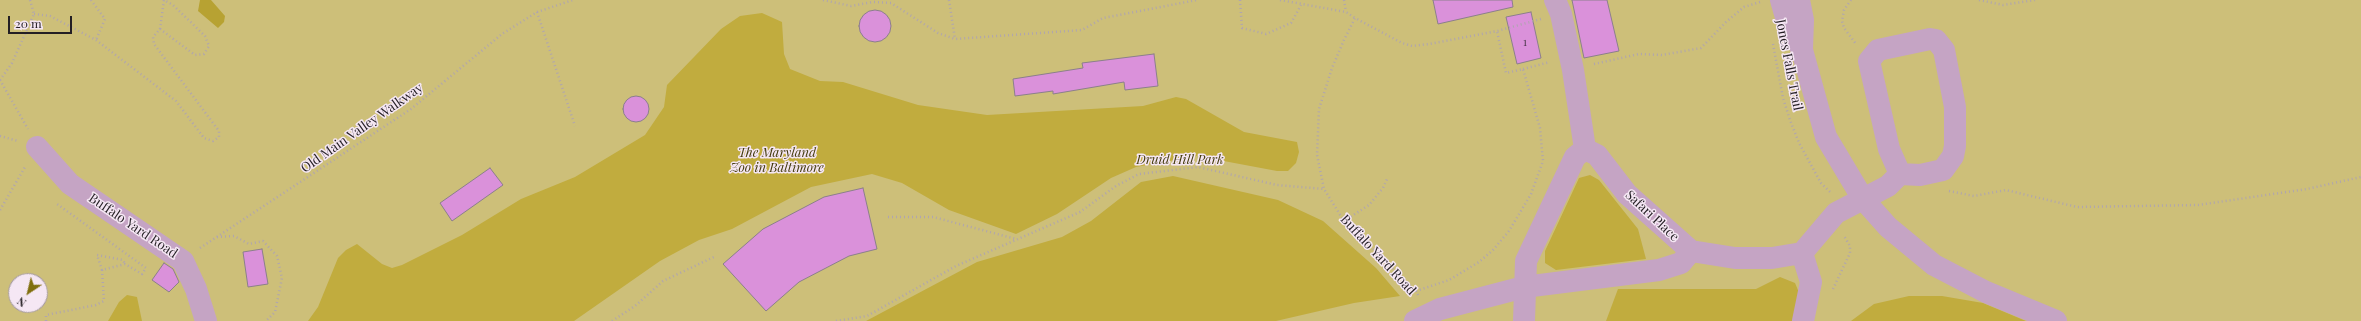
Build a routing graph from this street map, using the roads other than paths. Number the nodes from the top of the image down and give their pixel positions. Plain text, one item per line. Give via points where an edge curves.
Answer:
1 (1781, 0) edge
2 (1799, 0) edge
3 (1558, 7) edge
4 (1802, 50) junction
5 (37, 147) road end
6 (1585, 148) junction
7 (1900, 174) junction
8 (1863, 199) junction
9 (1691, 251) junction
10 (1802, 253) junction
11 (1524, 287) junction
12 (1419, 319) edge
13 (206, 321) edge
14 (1524, 321) edge
15 (1803, 321) edge
16 (2056, 321) edge

1 - 4 street via 1786,21
2 - 4 street via 1803,20
3 - 6 street via 1572,64
4 - 8 street via 1826,137
5 - 13 street, Buffalo Yard Road via 70,184 183,261 196,289
6 - 9 street, Safari Place via 1597,155 1627,194
6 - 11 street via 1575,157 1526,261
7 - 7 street via 1920,175 1936,172 1948,165 1953,156 1955,107 1944,50 1936,40 1930,39 1878,50 1871,58 1869,68 1889,149
7 - 8 street via 1888,186
8 - 10 street via 1836,213
8 - 16 street via 1888,227 1934,265 1986,292
9 - 10 street, Safari Place via 1735,258 1772,258
9 - 11 street via 1680,264 1658,270
10 - 15 street via 1811,282
11 - 12 street via 1440,309
11 - 14 street

